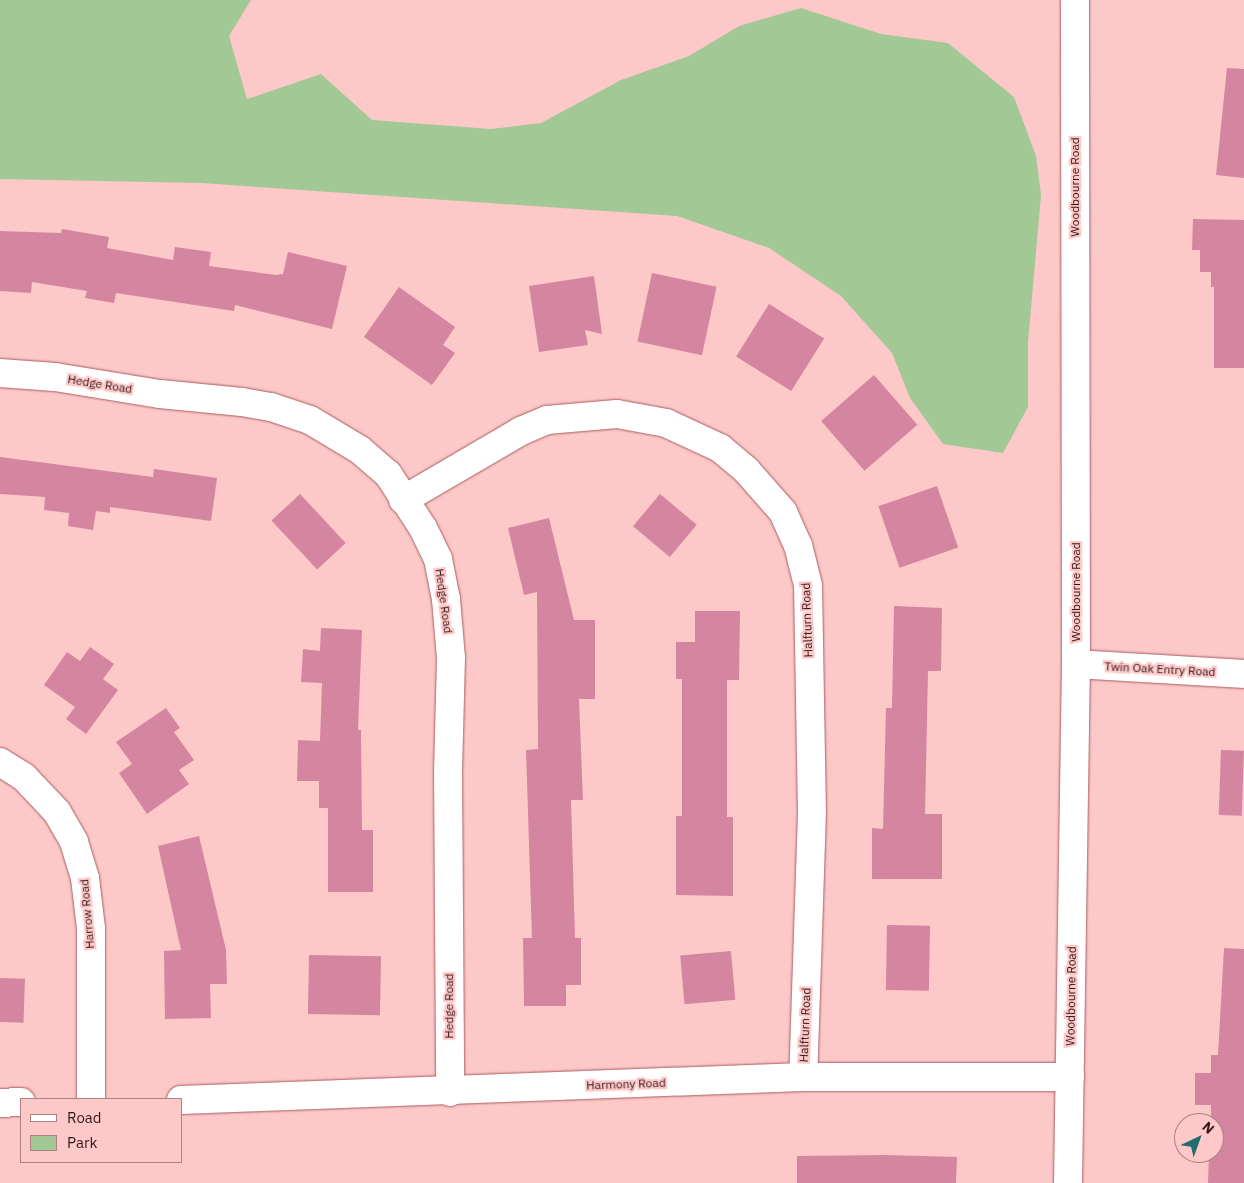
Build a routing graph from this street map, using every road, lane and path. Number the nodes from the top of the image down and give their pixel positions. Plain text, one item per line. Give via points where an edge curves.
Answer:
1 (1075, 0) edge
2 (0, 373) edge
3 (403, 500) junction
4 (1076, 664) junction
5 (1244, 674) edge
6 (0, 762) edge
7 (803, 1077) junction
8 (1070, 1077) junction
9 (450, 1092) junction
10 (92, 1098) edge
11 (182, 1100) edge
12 (0, 1102) edge
13 (20, 1102) edge
14 (1068, 1183) edge

1 - 4 street, Woodbourne Road
2 - 3 street, Hedge Road via 55,377 272,407 310,420 360,450 388,474
3 - 7 street, Halfturn Road via 538,424 592,414 617,414 666,423 720,448 783,512 798,545 808,585 812,812
3 - 9 street, Hedge Road via 423,528 438,559 450,648
4 - 5 street, Twin Oak Entry Road
4 - 8 street, Woodbourne Road
6 - 10 street, Harrow Road via 24,777 57,812 74,842 85,878 91,928
7 - 8 street, Harmony Road
7 - 9 street, Harmony Road
8 - 14 street, Woodbourne Road
9 - 11 street, Harmony Road
12 - 13 street

